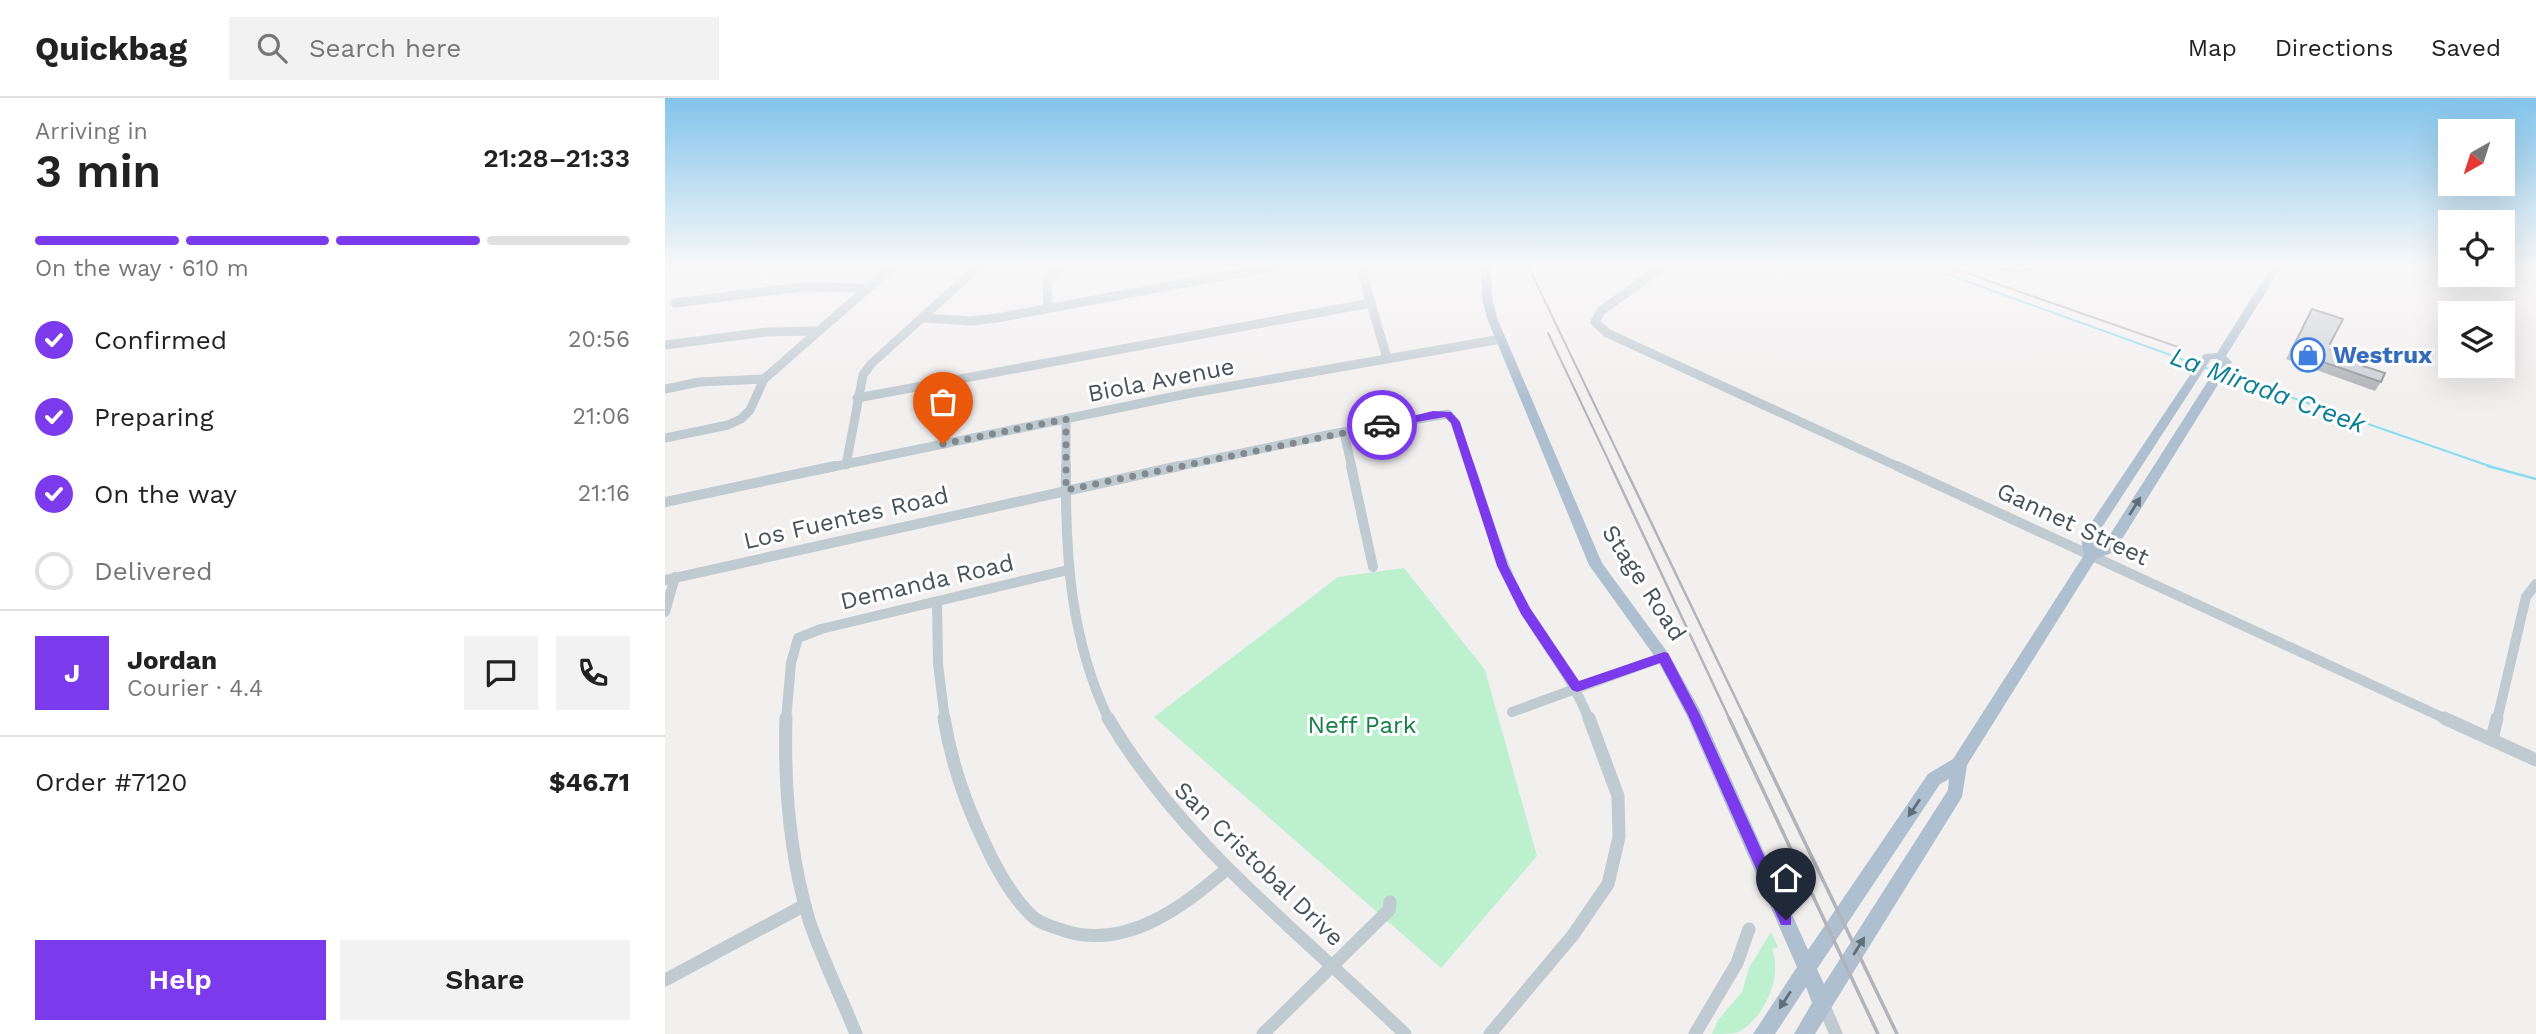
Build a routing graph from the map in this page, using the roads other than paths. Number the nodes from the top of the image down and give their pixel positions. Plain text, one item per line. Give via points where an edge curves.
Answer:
1 (841, 310) edge
2 (933, 310) edge
3 (1037, 310) edge
4 (1331, 310) edge
5 (1373, 310) edge
6 (1491, 310) edge
7 (1603, 310) edge
8 (2250, 310) edge
9 (924, 318) junction
10 (815, 331) junction
11 (1501, 339) junction
12 (665, 345) edge
13 (2220, 356) junction
14 (1387, 358) junction
15 (764, 379) junction
16 (665, 388) edge
17 (857, 398) junction
18 (1066, 419) junction
19 (1344, 433) junction
20 (665, 438) edge
21 (846, 465) junction
22 (1066, 490) junction
23 (665, 502) edge
24 (2091, 555) junction
25 (1373, 568) dead end
26 (1068, 570) junction
27 (670, 579) edge
28 (2536, 584) edge
29 (937, 602) junction
30 (665, 612) edge
31 (1664, 657) junction
32 (1577, 687) junction
33 (1512, 712) dead end
34 (2492, 739) junction
35 (2536, 760) edge
36 (1959, 764) junction
37 (1227, 869) junction
38 (1390, 902) dead end
39 (805, 905) junction
40 (1749, 929) dead end
41 (1334, 966) junction
42 (1806, 966) junction
43 (665, 980) edge
44 (1823, 1004) junction
45 (856, 1034) edge
46 (1263, 1034) edge
47 (1405, 1034) edge
48 (1490, 1034) edge
49 (1695, 1034) edge
50 (1763, 1034) edge
51 (1804, 1034) edge
52 (1836, 1034) edge

1 - 10 street
2 - 9 street
3 - 9 street via 971,320
4 - 17 street
5 - 14 street
6 - 11 main road, Stage Road
7 - 24 street, Gannet Street via 1595,322 1607,333
8 - 13 main road
9 - 17 street via 871,364
10 - 12 street via 754,333
10 - 15 street
11 - 14 street, Biola Avenue
11 - 31 main road, Stage Road via 1597,565
13 - 24 main road via 2208,356 2088,538
24 -> 13 main road via 2109,548 2226,362
14 - 18 street, Biola Avenue
15 - 16 street
15 - 20 street via 741,419
17 - 21 street
18 - 21 street, Biola Avenue
18 - 22 street, San Cristobal Drive
19 - 22 street, Los Fuentes Road
19 - 25 street
19 - 32 street, Los Fuentes Road via 1448,414 1455,422 1503,566 1525,610
21 - 23 street, Biola Avenue
22 - 26 street, San Cristobal Drive
22 - 27 street, Los Fuentes Road
24 - 34 street, Gannet Street
24 - 36 main road
26 - 29 street, Demanda Road
26 - 37 street, San Cristobal Drive via 1092,684 1117,737 1160,799
27 - 30 street
28 - 34 street via 2526,597
29 - 37 street via 938,692 965,802 995,865 1034,918 1073,936 1117,934 1154,922 1192,899
29 - 39 street, Demanda Road via 797,638 790,656 786,744 791,825
31 - 32 street
31 - 42 main road, Stage Road
32 - 33 street
32 - 48 street via 1618,796 1619,837 1608,884
34 - 35 street, Gannet Street
36 -> 42 main road via 1934,779
44 -> 36 main road via 1956,792
37 - 41 street, San Cristobal Drive
38 - 41 street via 1389,910
39 - 43 street
39 - 45 street
40 - 49 street via 1737,963
41 - 46 street
41 - 47 street, San Cristobal Drive
42 - 44 main road, Stage Road
42 -> 50 main road
44 - 51 main road
44 - 52 street, Stage Road

